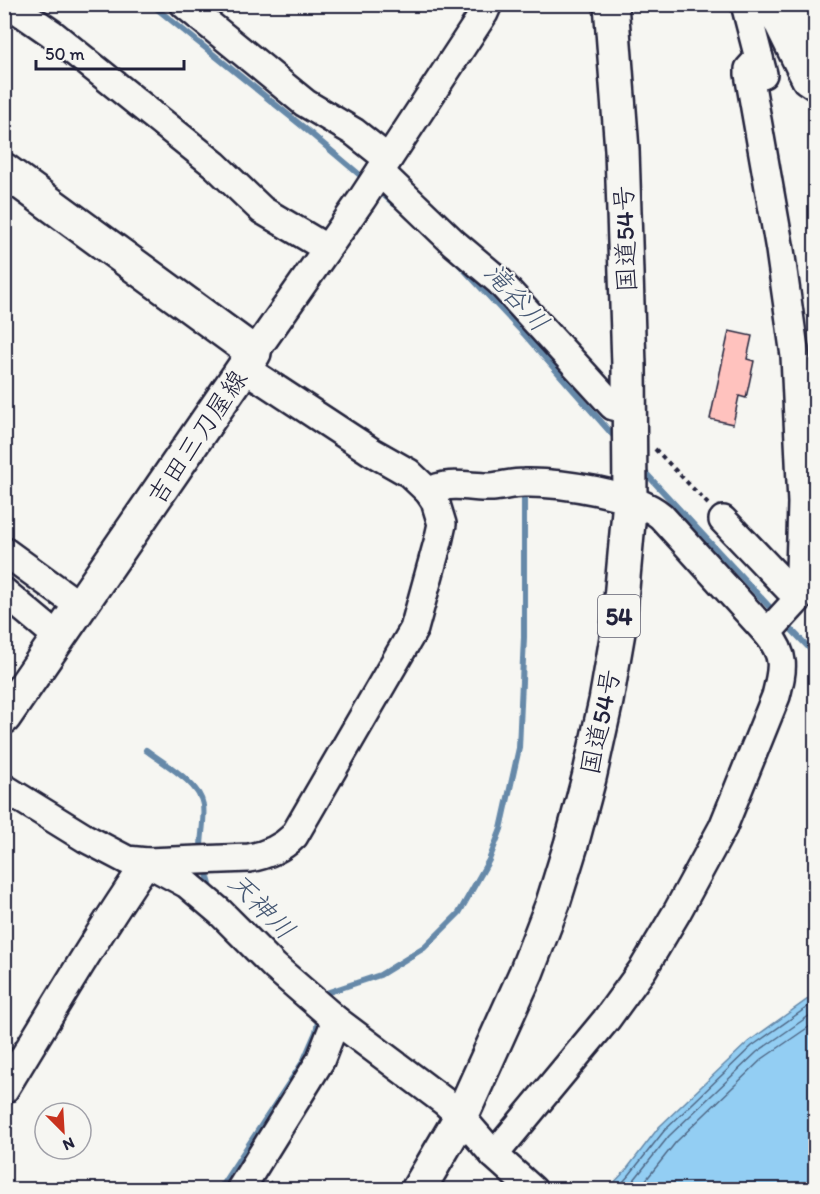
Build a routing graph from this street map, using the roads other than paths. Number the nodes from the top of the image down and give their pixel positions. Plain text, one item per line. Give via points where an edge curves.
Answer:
1 (9, 4) edge
2 (184, 4) edge
3 (488, 4) edge
4 (611, 4) edge
5 (745, 4) edge
6 (765, 4) edge
7 (793, 4) edge
8 (759, 58) junction
9 (815, 86) edge
10 (384, 165) junction
11 (4, 170) edge
12 (326, 248) junction
13 (249, 361) junction
14 (629, 409) junction
15 (816, 452) edge
16 (429, 492) junction
17 (630, 500) junction
18 (723, 520) road end
19 (816, 548) edge
20 (4, 551) edge
21 (4, 592) edge
22 (792, 606) edge
23 (81, 607) junction
24 (59, 638) junction
25 (4, 717) edge
26 (4, 788) edge
27 (147, 862) junction
28 (336, 1020) junction
29 (4, 1090) edge
30 (461, 1117) junction
31 (500, 1160) junction
32 (240, 1190) edge
33 (418, 1190) edge
34 (533, 1190) edge

1 - 12 street via 51,33 215,165 262,210
2 - 10 street via 305,103 354,132
3 - 10 street
4 - 14 main road, 国道54号 / 54 via 622,150
5 - 8 street
6 - 9 street via 806,80
7 - 9 street
8 - 15 street via 796,247 811,353
8 - 22 street via 749,74 795,356 802,502
10 - 12 street
10 - 14 street via 454,243 499,281 613,406
11 - 13 main road, 吉田三刀屋線
12 - 13 street
13 - 16 street via 372,452 409,473
13 - 23 main road, 吉田三刀屋線
14 - 17 main road, 国道54号 / 54
16 - 17 street via 448,486 545,483
16 - 27 street via 442,524 414,629 294,836 286,844 256,857
17 - 22 street via 653,510
17 - 30 main road, 国道54号 / 54 via 618,632 606,701 571,845 526,973
18 - 22 street via 788,588
19 - 22 street via 810,572
20 - 23 street
21 - 24 street
22 - 31 street via 776,644 782,664 776,696 723,827 643,969
23 - 24 main road, 吉田三刀屋線
24 - 25 main road, 吉田三刀屋線
26 - 27 street via 127,860
27 - 28 street via 187,884
27 - 29 street
28 - 30 street
28 - 32 street via 320,1061
30 - 31 street
30 - 33 main road, 国道54号 / 54
31 - 34 street

